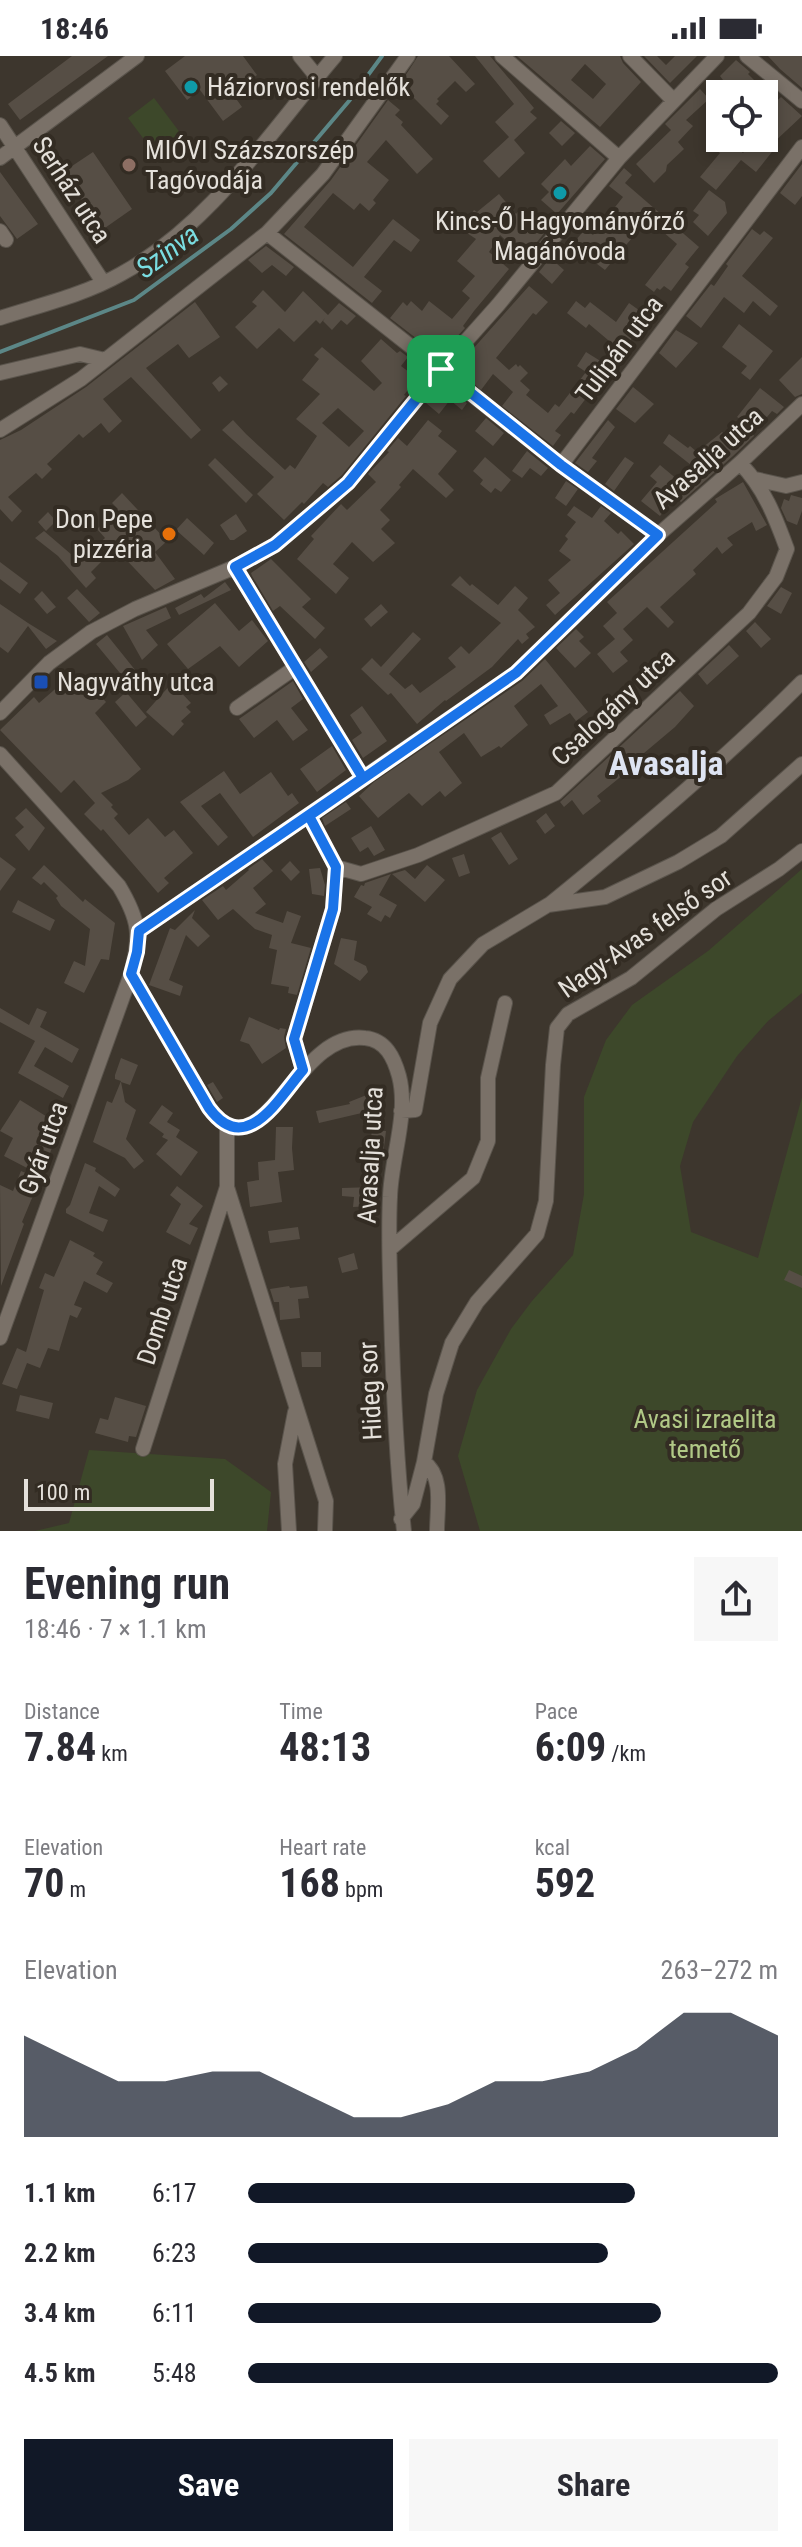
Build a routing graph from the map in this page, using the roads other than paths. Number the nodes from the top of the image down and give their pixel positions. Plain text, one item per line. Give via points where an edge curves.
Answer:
1 (137, 56) edge
2 (300, 56) edge
3 (335, 56) edge
4 (408, 56) edge
5 (502, 56) edge
6 (630, 56) edge
7 (717, 56) edge
8 (747, 56) edge
9 (317, 77) junction
10 (673, 100) junction
11 (802, 101) edge
12 (0, 125) edge
13 (15, 147) junction
14 (802, 147) edge
15 (0, 158) edge
16 (619, 158) junction
17 (267, 233) junction
18 (103, 282) junction
19 (0, 318) edge
20 (105, 360) junction
21 (441, 369) junction
22 (0, 373) edge
23 (802, 404) edge
24 (0, 430) edge
25 (740, 463) junction
26 (561, 465) junction
27 (755, 479) junction
28 (802, 482) edge
29 (658, 535) junction
30 (235, 567) junction
31 (296, 667) junction
32 (802, 682) edge
33 (237, 708) dead end
34 (0, 713) edge
35 (0, 754) edge
36 (802, 764) edge
37 (363, 778) junction
38 (309, 816) junction
39 (802, 851) edge
40 (336, 867) junction
41 (548, 905) junction
42 (139, 931) junction
43 (131, 974) junction
44 (505, 1003) dead end
45 (303, 1070) junction
46 (401, 1111) junction
47 (227, 1126) junction
48 (227, 1187) junction
49 (390, 1249) junction
50 (0, 1338) edge
51 (296, 1407) junction
52 (143, 1449) dead end
53 (424, 1462) junction
54 (403, 1524) edge
55 (289, 1531) edge
56 (325, 1531) edge
57 (396, 1531) edge
58 (437, 1531) edge

1 - 13 street
2 - 9 street
3 - 9 street
4 - 17 street via 323,174
5 - 16 street
6 - 10 street
7 - 10 street
8 - 11 street
9 - 18 street via 225,188 175,237 141,263
10 - 16 street
12 - 13 street, Serház utca
13 - 15 street
13 - 18 street, Serház utca
14 - 26 street, Tulipán utca
16 - 21 street
17 - 20 street
17 - 21 street
18 - 19 street
20 - 22 street via 80,354
20 - 24 street
21 - 26 street
21 - 30 street via 348,483 275,545
23 - 25 street, Avasalja utca
25 - 27 street, Csalogány utca
25 - 29 street, Avasalja utca
26 - 29 street
27 - 28 street via 786,486
27 - 40 street, Csalogány utca via 787,549 776,577 749,613 644,713 556,793 418,855 361,874
29 - 37 street, Avasalja utca via 516,673
30 - 31 street
30 - 34 street via 91,632 49,663
31 - 33 street
31 - 37 street
32 - 41 street via 641,830
35 - 42 street via 119,886
36 - 41 street via 721,836 678,862 605,897
37 - 38 street, Avasalja utca
38 - 40 street
38 - 42 street, Avasalja utca
39 - 53 street, Nagy-Avas felső sor via 716,909 631,978 568,1014 557,1028 546,1201 537,1234 477,1302 452,1343
40 - 45 street via 333,909 294,1039
41 - 46 street via 483,944 450,979 430,1023 415,1110
42 - 43 street, Gyár utca
43 - 47 street via 209,1108
43 - 50 street, Gyár utca
44 - 49 street via 488,1078 488,1141 473,1178
45 - 46 street, Avasalja utca via 324,1049 344,1039 373,1039 394,1060
45 - 47 street via 262,1119 240,1129
46 - 49 street, Avasalja utca via 390,1194
47 - 48 street, Domb utca
48 - 51 street, Domb utca
48 - 52 street, Domb utca
49 - 54 street, Hideg sor
51 - 55 street via 285,1464
51 - 56 street, Domb utca via 326,1501
53 - 54 street, Nagy-Avas felső sor
53 - 58 street via 437,1476
54 - 57 street, Nagy-Avas felső sor

